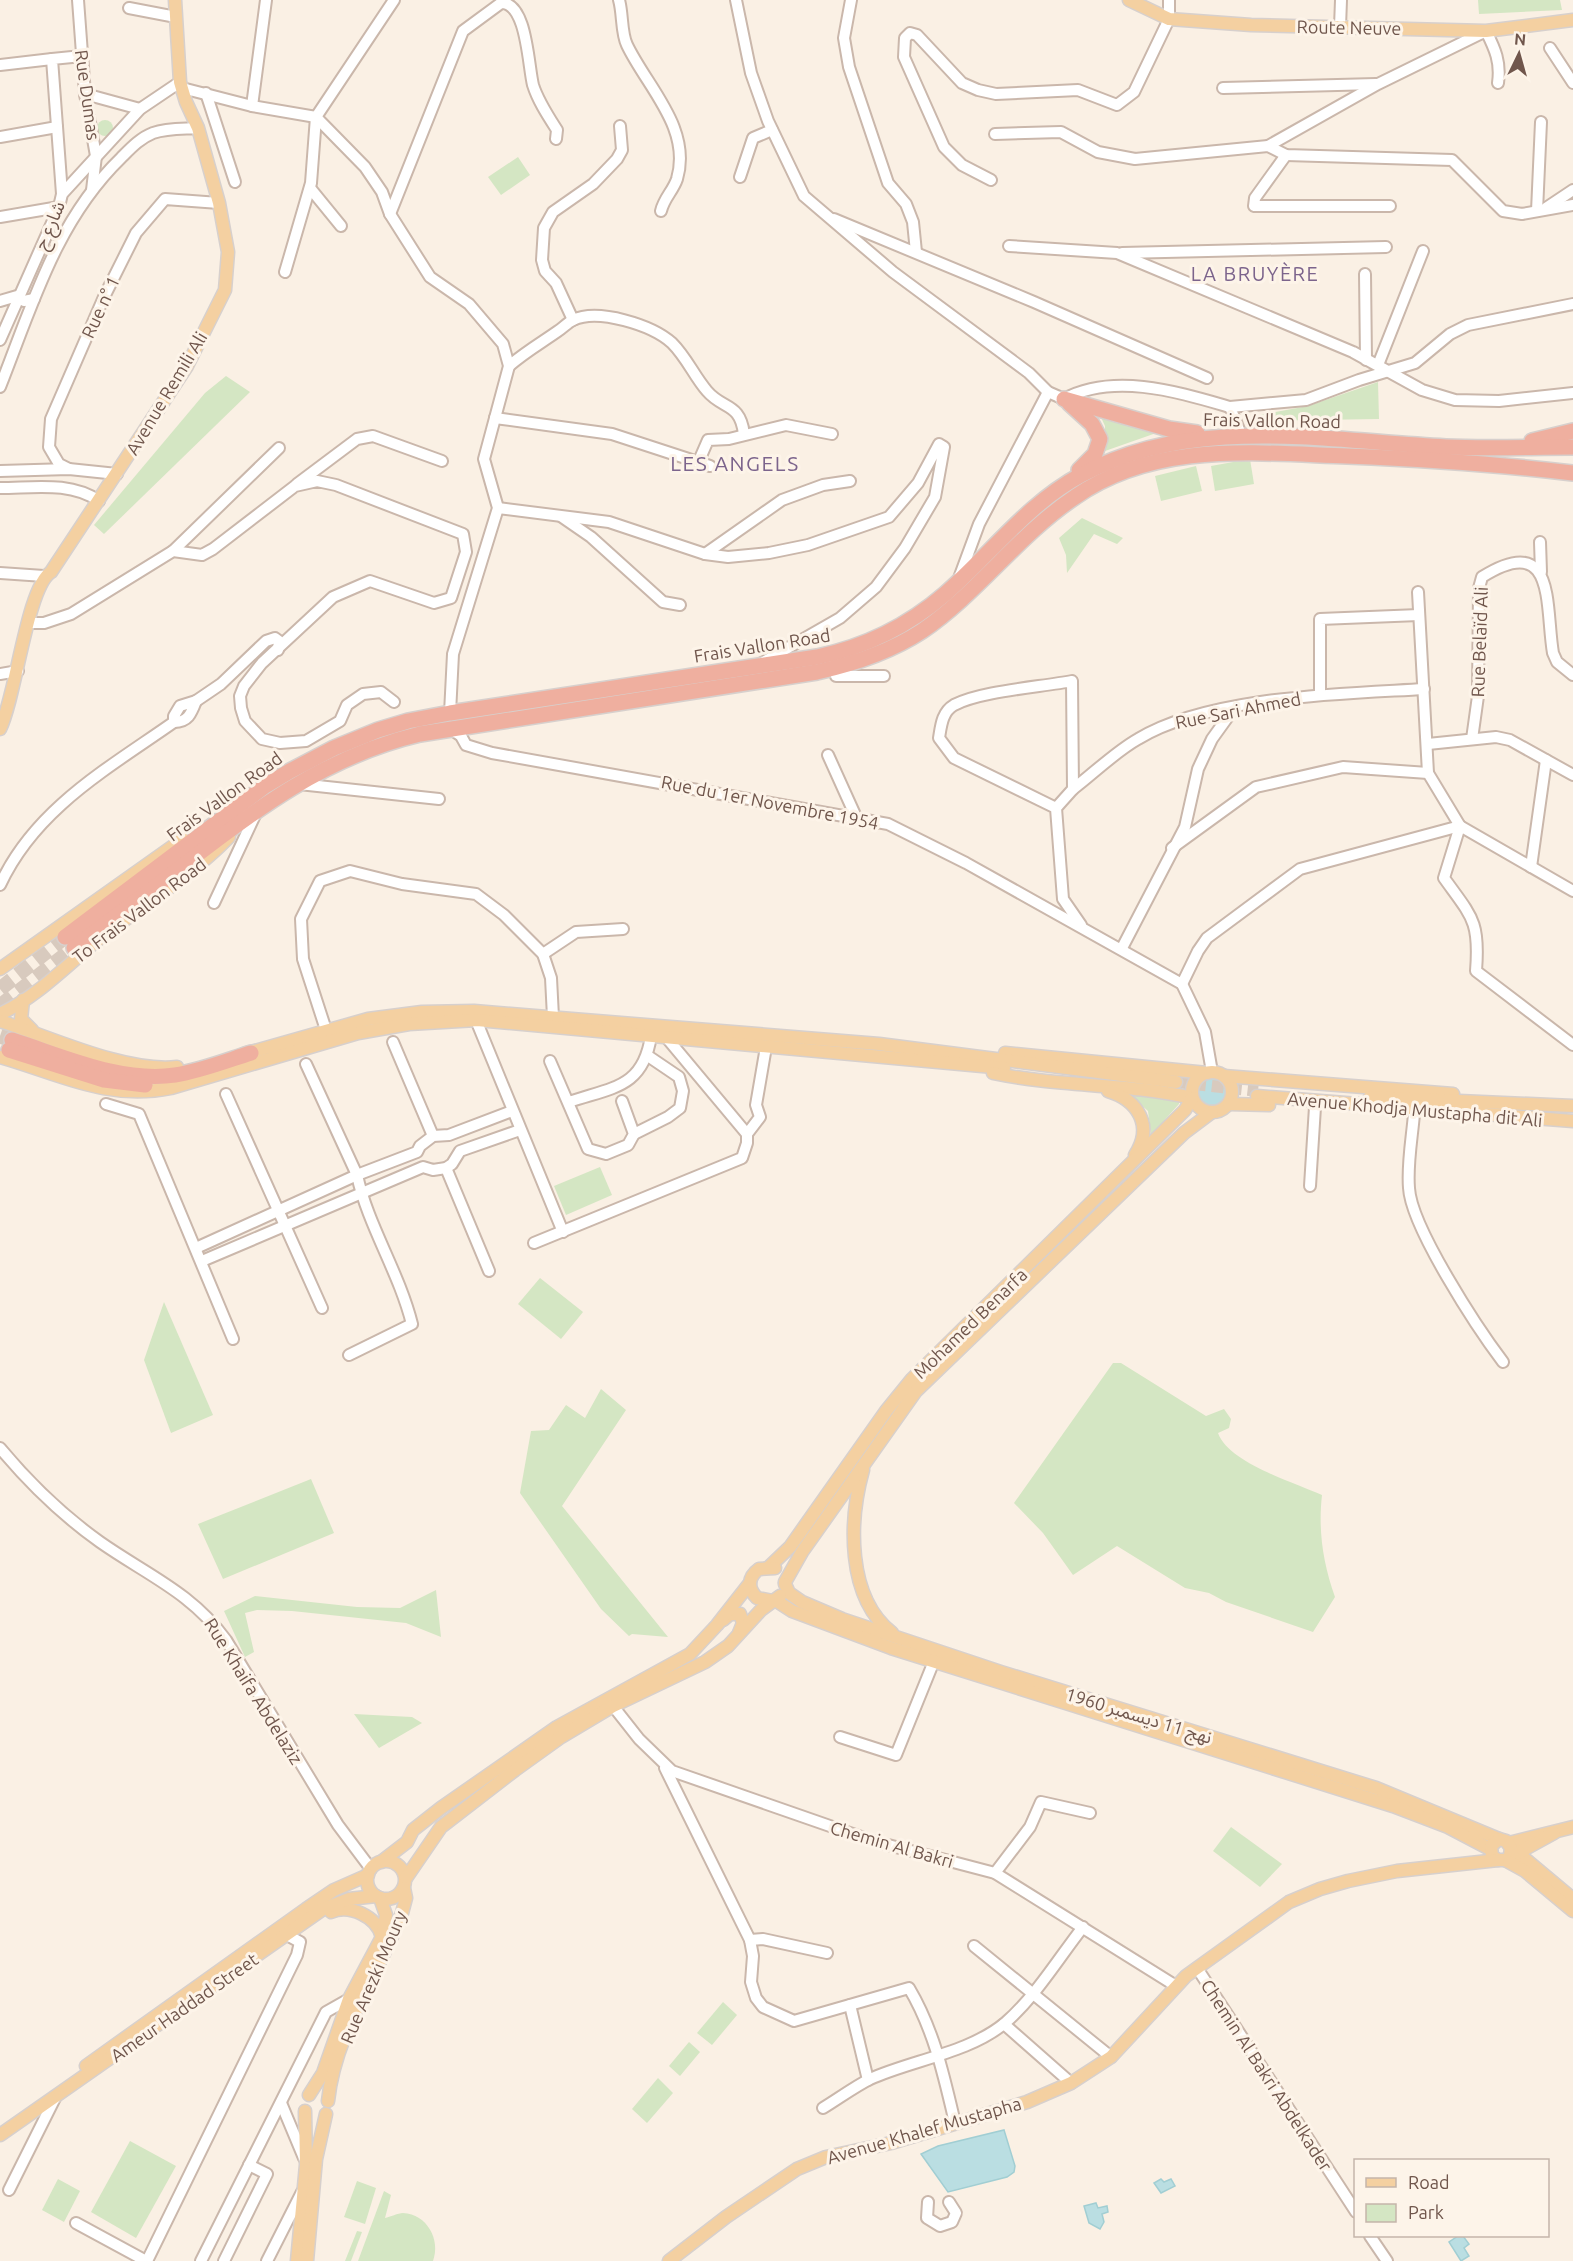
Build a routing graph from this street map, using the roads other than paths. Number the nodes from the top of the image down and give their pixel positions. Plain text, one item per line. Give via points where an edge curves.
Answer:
1 (78, 0) edge
2 (175, 0) edge
3 (266, 0) edge
4 (394, 0) edge
5 (619, 0) edge
6 (736, 0) edge
7 (851, 0) edge
8 (1129, 0) edge
9 (1169, 0) edge
10 (1341, 0) edge
11 (129, 8) dead end
12 (176, 17) junction
13 (1169, 19) junction
14 (1573, 20) edge
15 (1340, 27) junction
16 (1486, 31) junction
17 (1550, 48) dead end
18 (82, 56) junction
19 (52, 59) junction
20 (0, 65) edge
21 (1498, 82) dead end
22 (1573, 83) edge
23 (1378, 84) junction
24 (181, 85) junction
25 (1223, 88) dead end
26 (206, 93) junction
27 (85, 94) junction
28 (252, 106) junction
29 (140, 109) junction
30 (316, 117) junction
31 (1541, 122) dead end
32 (620, 126) dead end
33 (57, 127) junction
34 (198, 128) junction
35 (772, 129) junction
36 (995, 134) dead end
37 (0, 137) edge
38 (556, 139) dead end
39 (1268, 146) junction
40 (1286, 155) junction
41 (96, 156) junction
42 (740, 177) dead end
43 (991, 180) dead end
44 (235, 182) dead end
45 (310, 188) junction
46 (92, 190) junction
47 (1573, 190) edge
48 (62, 194) junction
49 (219, 203) junction
50 (1573, 205) edge
51 (1390, 206) dead end
52 (59, 207) junction
53 (660, 211) dead end
54 (1539, 211) junction
55 (390, 214) junction
56 (826, 216) junction
57 (0, 217) edge
58 (341, 226) dead end
59 (1009, 246) dead end
60 (1386, 247) dead end
61 (1423, 251) dead end
62 (916, 252) junction
63 (1117, 254) junction
64 (285, 272) dead end
65 (1365, 274) dead end
66 (18, 296) junction
67 (34, 299) junction
68 (0, 301) edge
69 (1573, 304) edge
70 (9, 318) junction
71 (573, 320) junction
72 (25, 323) junction
73 (0, 340) edge
74 (1366, 360) junction
75 (509, 366) junction
76 (1382, 368) junction
77 (1207, 378) dead end
78 (0, 387) edge
79 (1048, 392) junction
80 (1573, 393) edge
81 (1064, 399) junction
82 (1230, 407) junction
83 (495, 418) junction
84 (1573, 431) edge
85 (744, 434) junction
86 (832, 434) dead end
87 (1242, 437) junction
88 (1458, 447) junction
89 (1573, 447) edge
90 (279, 448) dead end
91 (442, 461) dead end
92 (698, 463) junction
93 (1474, 463) junction
94 (1573, 463) edge
95 (710, 466) dead end
96 (69, 470) junction
97 (0, 471) edge
98 (1573, 473) edge
99 (117, 474) junction
100 (850, 481) dead end
101 (295, 486) junction
102 (0, 488) edge
103 (1058, 490) junction
104 (99, 501) junction
105 (498, 508) junction
106 (559, 515) junction
107 (1540, 542) dead end
108 (173, 551) junction
109 (705, 554) junction
110 (1541, 572) junction
111 (0, 573) edge
112 (45, 576) junction
113 (957, 583) junction
114 (1418, 592) dead end
115 (680, 605) dead end
116 (1419, 615) junction
117 (28, 623) junction
118 (278, 650) junction
119 (754, 667) junction
120 (18, 671) junction
121 (0, 674) edge
122 (1573, 675) edge
123 (836, 676) dead end
124 (884, 676) dead end
125 (1424, 688) junction
126 (1320, 694) junction
127 (394, 702) dead end
128 (1235, 707) junction
129 (451, 721) junction
130 (0, 729) edge
131 (1472, 740) junction
132 (1428, 744) junction
133 (828, 755) dead end
134 (1546, 760) junction
135 (1428, 773) junction
136 (1573, 776) edge
137 (296, 784) junction
138 (1072, 789) junction
139 (269, 792) junction
140 (439, 799) dead end
141 (1056, 808) junction
142 (256, 813) junction
143 (856, 816) junction
144 (1460, 826) junction
145 (1172, 848) junction
146 (1531, 867) junction
147 (0, 885) edge
148 (1573, 891) edge
149 (214, 903) dead end
150 (623, 929) dead end
151 (1101, 938) junction
152 (70, 943) tunnel mouth
153 (1122, 948) junction
154 (543, 954) junction
155 (0, 969) edge
156 (1182, 984) junction
157 (23, 1000) junction
158 (0, 1014) edge
159 (553, 1017) junction
160 (476, 1020) junction
161 (0, 1021) edge
162 (326, 1030) junction
163 (38, 1035) junction
164 (651, 1036) junction
165 (666, 1037) junction
166 (393, 1042) dead end
167 (1573, 1045) edge
168 (766, 1047) junction
169 (6, 1053) edge
170 (251, 1053) junction
171 (648, 1056) junction
172 (946, 1058) junction
173 (550, 1061) dead end
174 (306, 1064) dead end
175 (219, 1072) junction
176 (1214, 1073) junction
177 (1053, 1082) junction
178 (1175, 1085) tunnel mouth
179 (226, 1094) dead end
180 (1192, 1098) junction
181 (622, 1101) dead end
182 (569, 1102) junction
183 (1477, 1103) junction
184 (106, 1104) dead end
185 (1229, 1104) junction
186 (1573, 1106) edge
187 (1315, 1107) junction
188 (512, 1111) junction
189 (1212, 1112) junction
190 (1414, 1114) junction
191 (1500, 1115) junction
192 (1573, 1121) edge
193 (520, 1130) junction
194 (634, 1134) junction
195 (747, 1134) junction
196 (433, 1136) junction
197 (417, 1152) junction
198 (423, 1167) junction
199 (446, 1168) junction
200 (357, 1174) junction
201 (1121, 1175) junction
202 (1310, 1186) dead end
203 (361, 1193) junction
204 (278, 1211) junction
205 (285, 1226) junction
206 (563, 1232) junction
207 (534, 1243) dead end
208 (196, 1248) junction
209 (202, 1261) junction
210 (489, 1271) dead end
211 (322, 1308) dead end
212 (233, 1339) dead end
213 (349, 1355) dead end
214 (1503, 1362) dead end
215 (0, 1448) edge
216 (867, 1457) junction
217 (769, 1567) junction
218 (750, 1583) junction
219 (785, 1583) junction
220 (774, 1600) junction
221 (717, 1625) junction
222 (901, 1638) junction
223 (735, 1639) junction
224 (934, 1661) junction
225 (613, 1706) junction
226 (840, 1737) dead end
227 (665, 1767) junction
228 (1090, 1813) dead end
229 (1573, 1827) edge
230 (1503, 1851) junction
231 (381, 1862) junction
232 (369, 1872) junction
233 (995, 1873) junction
234 (405, 1883) junction
235 (378, 1897) junction
236 (1573, 1899) edge
237 (1573, 1911) edge
238 (1083, 1927) junction
239 (288, 1935) junction
240 (381, 1937) junction
241 (750, 1941) junction
242 (974, 1946) dead end
243 (827, 1953) dead end
244 (1197, 1968) junction
245 (1176, 1986) junction
246 (1033, 1994) junction
247 (349, 1999) junction
248 (850, 2005) junction
249 (1004, 2024) junction
250 (938, 2054) junction
251 (1111, 2057) junction
252 (868, 2080) junction
253 (1071, 2083) junction
254 (309, 2095) junction
255 (56, 2096) junction
256 (328, 2101) junction
257 (281, 2103) junction
258 (823, 2108) dead end
259 (305, 2111) junction
260 (326, 2114) junction
261 (955, 2123) junction
262 (0, 2127) edge
263 (0, 2136) edge
264 (306, 2164) junction
265 (249, 2165) junction
266 (303, 2189) junction
267 (9, 2190) dead end
268 (928, 2202) dead end
269 (949, 2202) dead end
270 (1354, 2209) edge
271 (76, 2223) dead end
272 (1371, 2237) edge
273 (134, 2258) edge
274 (146, 2261) edge
275 (201, 2261) edge
276 (224, 2261) edge
277 (267, 2261) edge
278 (297, 2261) edge
279 (307, 2261) edge
280 (669, 2261) edge
281 (1387, 2261) edge

1 - 18 street, Rue Dumas
2 - 12 main road, Avenue Remili Ali
3 - 28 street
4 - 30 street
5 - 53 street via 626,43 672,123 679,146 677,178
6 - 35 street via 751,73
7 - 62 street via 844,38 849,67 888,183 906,204 913,222
8 - 13 main road, Route Neuve
9 - 13 street
10 - 15 street
11 - 12 street
12 - 24 main road, Avenue Remili Ali
13 - 15 main road, Route Neuve
13 - 43 street via 1134,92 1117,105 1078,90 996,94 978,90 962,83 910,33 905,38 904,57 944,147 962,165
14 - 16 main road, Route Neuve
15 - 16 main road, Route Neuve
16 - 21 street via 1498,55
16 - 23 street
17 - 22 street
18 - 19 street
18 - 27 street, Rue Dumas
19 - 20 street
19 - 33 street
23 - 25 street
23 - 39 street
24 - 26 street
24 - 29 street, شارع ح
24 - 34 main road, Avenue Remili Ali
26 - 28 street
26 - 44 street
27 - 29 street
27 - 41 street, Rue Dumas
28 - 30 street
29 - 41 street, شارع ح
30 - 45 street
30 - 55 street via 365,167 382,192
31 - 54 street
32 - 71 street via 622,150 617,159 593,184 553,212 544,228 545,271 556,283
33 - 37 street
33 - 48 street
34 - 46 street via 169,129 138,141
34 - 49 main road, Avenue Remili Ali
35 - 42 street via 753,138
35 - 56 street via 804,196
36 - 39 street via 1061,132 1098,152 1135,159
38 - 55 street via 557,130 534,86 522,21 512,7 501,3 463,31
39 - 40 street
40 - 51 street via 1255,198 1254,206
40 - 54 street via 1452,160 1503,211
41 - 46 street, Rue Dumas
41 - 48 street, شارع ح
45 - 58 street
45 - 64 street
46 - 67 street via 65,230
47 - 54 street
48 - 52 street, شارع ح
49 - 96 street, Rue n° 1 via 165,199 136,233 51,419 49,447 58,464
49 - 99 main road, Avenue Remili Ali via 228,252 225,290 187,366
50 - 54 street
52 - 57 street
52 - 66 street, شارع ح
55 - 75 street via 430,277 469,304 503,344
56 - 62 street
56 - 79 street via 893,272 1029,373
59 - 63 street
60 - 63 street
61 - 76 street
62 - 77 street
63 - 74 street
65 - 74 street
66 - 67 street via 24,301
66 - 68 street
66 - 70 street, شارع ح
67 - 72 street
69 - 76 street via 1468,326 1450,334 1415,363
70 - 72 street via 17,315
70 - 73 street, شارع ح
71 - 75 street
71 - 85 street via 588,316 632,321 670,341 708,393 742,419
72 - 78 street
74 - 76 street
75 - 83 street
76 - 80 street via 1422,390 1455,400 1499,401
76 - 82 street via 1306,400
79 - 81 street
79 - 113 street via 979,524
81 - 82 street via 1089,389 1121,385
81 - 87 highway via 1170,429
81 - 103 highway via 1092,424 1100,440 1095,454
82 - 87 street
83 - 92 street via 612,434
83 - 105 street via 484,459
84 - 88 highway via 1526,442
85 - 86 street via 786,425
85 - 92 street via 708,440
87 - 88 highway, Frais Vallon Road
87 - 103 highway, Frais Vallon Road via 1202,437 1145,448 1105,463
88 - 89 highway, Frais Vallon Road
90 - 108 street
91 - 101 street via 373,436 357,439
92 - 95 street
93 - 94 highway, Frais Vallon Road
93 - 98 highway
93 - 129 highway, Frais Vallon Road via 1237,452 1186,456 1145,465 1078,495 1038,525 934,622 900,644 867,658 817,672
96 - 97 street
96 - 99 street
99 - 104 main road, Avenue Remili Ali
100 - 109 street via 823,485 782,500
101 - 108 street via 208,552 202,555
101 - 118 street via 317,481 336,485 463,534 466,552 451,598 434,603 370,581 333,597
102 - 104 street via 70,488
103 - 113 highway, Frais Vallon Road via 1014,526
104 - 112 main road, Avenue Remili Ali
105 - 106 street
105 - 129 street via 453,654
106 - 109 street via 609,522
106 - 115 street via 591,537 663,602
107 - 110 street
108 - 117 street via 71,614 44,623
109 - 119 street via 728,557 769,553 808,545 889,518 918,483 939,444 944,447 935,497 876,587 840,618
110 - 122 street via 1553,653 1557,662
110 - 131 street, Rue Belaïd Ali via 1532,565 1505,566 1482,577 1479,583 1479,696
111 - 112 street
112 - 117 main road, Avenue Remili Ali
113 - 119 highway, Frais Vallon Road via 887,634 829,655
114 - 116 street
116 - 125 street
116 - 126 street via 1320,619
117 - 120 main road, Avenue Remili Ali
118 - 127 street via 249,677 240,696 245,721 262,739 280,743 306,741 340,721 347,705 363,694 381,692
118 - 147 street via 279,641 266,641 221,684 196,701 180,706 174,722 52,811 19,851
119 - 129 highway, Frais Vallon Road
120 - 121 street
120 - 130 main road, Avenue Remili Ali
123 - 124 street
125 - 126 street, Rue Sari Ahmed
125 - 132 street
126 - 128 street, Rue Sari Ahmed
128 - 138 street, Rue Sari Ahmed via 1172,723 1137,739
128 - 145 street via 1212,739 1198,769 1185,827
129 - 137 highway, Frais Vallon Road via 380,745
129 - 139 highway, Frais Vallon Road via 408,721 367,734 313,758
129 - 143 street, Rue du 1er Novembre 1954 via 466,745 492,753
131 - 132 street
131 - 134 street via 1510,740
132 - 135 street
133 - 143 street
134 - 136 street
134 - 146 street
135 - 144 street
135 - 145 street via 1343,767 1256,788
137 - 139 highway, Frais Vallon Road
137 - 140 street
138 - 141 street, Rue Sari Ahmed
138 - 141 street via 1072,681 981,697 953,706 943,717 939,738 954,758
139 - 142 main road, To Frais Vallon Road
139 - 152 highway, Frais Vallon Road
139 - 155 main road via 176,844
141 - 151 street via 1063,899 1077,922
142 - 149 street
142 - 157 main road, To Frais Vallon Road via 191,872
143 - 151 street, Rue du 1er Novembre 1954 via 888,824 947,853
144 - 146 street
144 - 156 street via 1299,869 1207,938
144 - 167 street via 1444,878 1474,921 1476,971
145 - 153 street
146 - 148 street
150 - 154 street via 576,932
151 - 153 street, Rue du 1er Novembre 1954
153 - 156 street, Rue du 1er Novembre 1954
154 - 159 street via 551,978
154 - 162 street via 477,894 402,884 350,871 320,881 301,919 303,959
156 - 176 street via 1205,1032
157 - 158 main road, To Frais Vallon Road
157 - 163 main road via 21,1019
159 - 162 main road via 422,1012 368,1019
159 - 172 main road
160 - 164 main road
160 - 175 main road via 366,1031
160 - 188 street
161 - 163 main road
162 - 170 main road
163 - 170 main road via 157,1068 184,1067
164 - 165 main road
164 - 171 street
165 - 168 main road
165 - 195 street
166 - 196 street
168 - 172 main road
168 - 195 street via 756,1105 759,1117
169 - 170 highway via 152,1076 182,1073
169 - 175 highway via 128,1084 166,1084
169 - 175 main road via 87,1086 119,1092 171,1088
171 - 182 street via 632,1079
171 - 194 street via 679,1077 683,1091 681,1108
172 - 176 main road via 986,1051
172 - 177 main road
172 - 178 main road
173 - 182 street
174 - 200 street
176 - 180 main road via 1194,1083
176 - 183 main road via 1432,1091
176 - 185 main road via 1232,1092
177 - 180 main road via 1155,1090
177 - 201 main road via 1117,1094 1137,1109 1144,1127 1142,1141
179 - 204 street
180 - 189 main road via 1200,1109
180 - 201 main road, Mohamed Benarfa
181 - 194 street
182 - 194 street via 588,1149 606,1154 628,1145
183 - 186 main road, Avenue Khodja Mustapha dit Ali
183 - 191 main road, Avenue Khodja Mustapha dit Ali via 1258,1094
184 - 208 street via 139,1114
185 - 187 main road
185 - 189 main road
187 - 190 main road
187 - 202 street
188 - 193 street
188 - 196 street via 449,1135
189 - 216 main road, Mohamed Benarfa via 1184,1133 924,1382
190 - 191 main road via 1479,1118
190 - 214 street via 1409,1188 1419,1224 1468,1312
191 - 192 main road, Avenue Khodja Mustapha dit Ali
193 - 199 street via 460,1151
193 - 206 street
195 - 206 street via 742,1158
196 - 197 street
197 - 198 street
197 - 200 street
198 - 199 street
198 - 203 street
199 - 210 street
200 - 203 street
200 - 204 street
201 - 217 main road, Mohamed Benarfa via 912,1379 790,1547
203 - 205 street
203 - 213 street via 404,1291 412,1324
204 - 205 street
204 - 208 street
205 - 209 street
205 - 211 street
206 - 207 street
208 - 209 street
209 - 212 street
215 - 232 street, Rue Khaifa Abdelaziz via 33,1486 83,1529 190,1600 210,1619
216 - 219 main road, Mohamed Benarfa via 801,1552
216 - 222 main road via 855,1519 858,1574 885,1628
217 - 218 main road via 755,1572
217 - 219 main road via 780,1572
218 - 220 main road via 757,1598
218 - 221 main road
219 - 220 main road via 782,1594
219 - 222 main road, نهج 11 ديسمبر 1960 via 789,1593 810,1606
220 - 223 main road
220 - 224 main road, نهج 11 ديسمبر 1960 via 807,1618
221 - 223 main road via 730,1614 740,1614 743,1623
221 - 231 main road via 690,1654 557,1726 441,1808
222 - 230 main road, نهج 11 ديسمبر 1960 via 1376,1788
223 - 225 main road via 692,1669
224 - 226 street via 896,1755
224 - 230 main road, نهج 11 ديسمبر 1960 via 1393,1806
225 - 227 street, Chemin Al Bakri
225 - 234 main road via 561,1737 451,1818 434,1836
227 - 233 street, Chemin Al Bakri via 873,1841
227 - 241 street
228 - 233 street via 1041,1802 1030,1827
229 - 230 main road, Avenue Khalef Mustapha
230 - 236 main road, نهج 11 ديسمبر 1960
230 - 237 main road, نهج 11 ديسمبر 1960
230 - 244 main road, Avenue Khalef Mustapha via 1460,1864 1397,1871 1320,1889 1289,1902
231 - 232 main road
231 - 234 main road via 398,1864
232 - 235 main road via 368,1887
232 - 262 main road, Ameur Haddad Street via 306,1909
233 - 238 street, Chemin Al Bakri
234 - 235 main road via 394,1898
234 - 256 main road, Rue Arezki Moury via 402,1913 354,2013
235 - 239 main road, Ameur Haddad Street via 331,1905
235 - 240 main road, Rue Arezki Moury via 386,1915
238 - 245 street, Chemin Al Bakri
238 - 246 street
239 - 240 main road via 348,1908 373,1921
239 - 255 main road, Ameur Haddad Street
239 - 274 street via 300,1942 297,1955
240 - 247 main road, Rue Arezki Moury
241 - 243 street via 763,1939
241 - 248 street via 751,1982 763,2007 794,2021
242 - 246 street
244 - 245 main road, Avenue Khalef Mustapha
244 - 270 street, Chemin Al Bakri Abdelkader
245 - 251 main road, Avenue Khalef Mustapha
246 - 249 street
246 - 251 street
247 - 254 main road, Rue Arezki Moury via 323,2073
247 - 257 street via 326,2012
248 - 250 street via 909,1989 923,2012
248 - 252 street
249 - 250 street via 955,2052
249 - 253 street
250 - 252 street
250 - 261 street
251 - 253 main road, Avenue Khalef Mustapha
252 - 258 street
253 - 261 main road, Avenue Khalef Mustapha via 1028,2102
254 - 256 main road via 320,2093
254 - 259 main road
255 - 263 main road, Ameur Haddad Street
255 - 267 street
256 - 260 main road
257 - 264 street
257 - 265 street
259 - 260 main road via 315,2118
259 - 264 main road
260 - 279 main road via 316,2159
261 - 280 main road, Avenue Khalef Mustapha via 891,2143 826,2157 797,2169
264 - 266 main road
265 - 275 street
265 - 276 street via 267,2174
266 - 277 street
266 - 278 main road
268 - 269 street via 927,2218 940,2226 952,2222 956,2213
271 - 273 street
272 - 281 street
273 - 274 street

